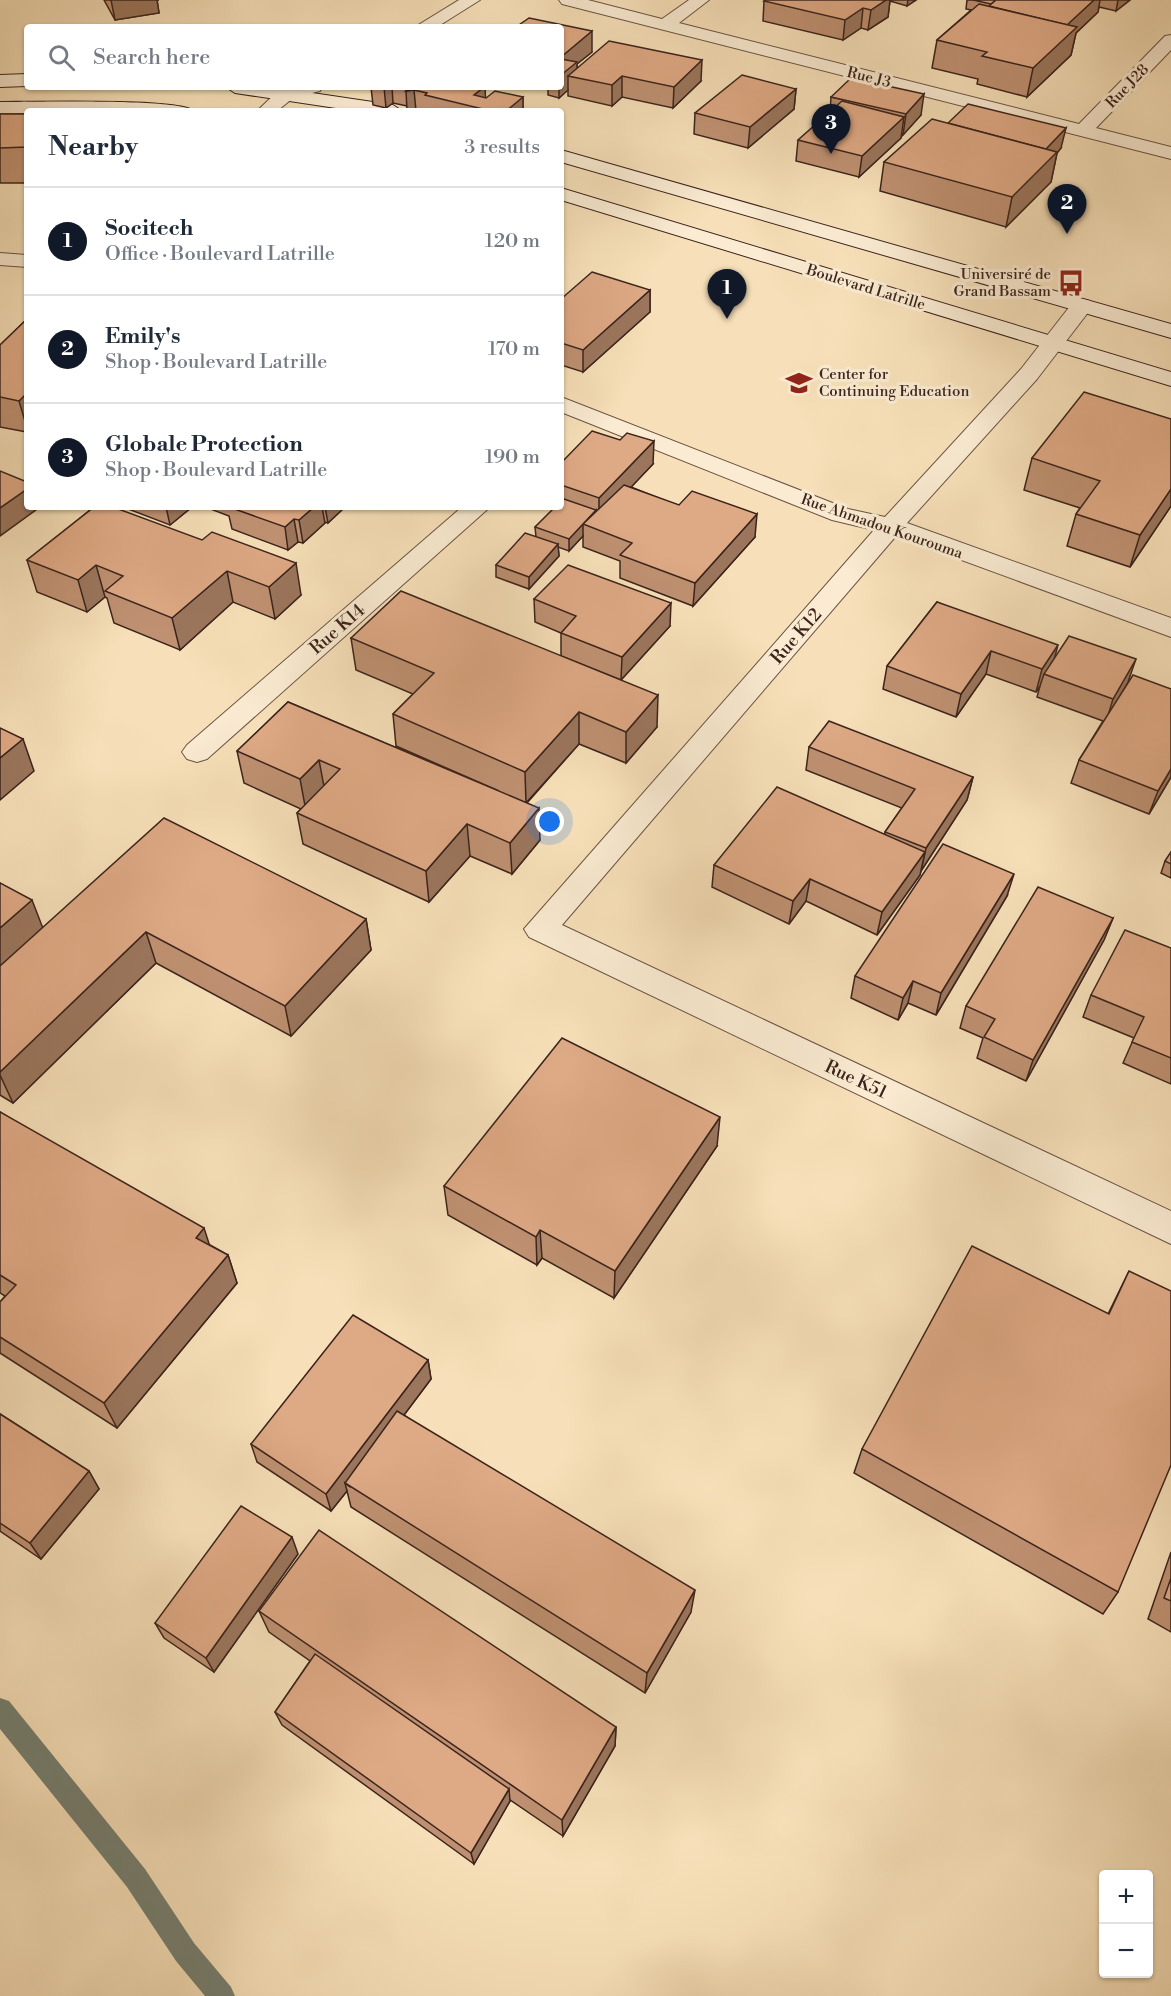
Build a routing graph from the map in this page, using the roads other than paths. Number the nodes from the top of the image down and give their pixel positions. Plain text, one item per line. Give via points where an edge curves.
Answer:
1 (426, 0) edge
2 (471, 0) edge
3 (568, 0) edge
4 (700, 0) edge
5 (440, 18) junction
6 (429, 24) edge
7 (664, 25) junction
8 (1171, 40) edge
9 (24, 80) edge
10 (0, 81) edge
11 (260, 90) edge
12 (300, 90) edge
13 (286, 93) junction
14 (322, 99) edge
15 (0, 108) edge
16 (104, 108) edge
17 (269, 108) edge
18 (375, 108) edge
19 (1083, 131) junction
20 (1171, 153) edge
21 (564, 157) edge
22 (564, 195) edge
23 (0, 260) edge
24 (24, 261) edge
25 (1082, 306) junction
26 (1171, 332) edge
27 (1053, 344) junction
28 (1171, 379) edge
29 (564, 405) edge
30 (586, 412) junction
31 (564, 431) edge
32 (474, 510) edge
33 (891, 526) junction
34 (1171, 628) edge
35 (197, 752) dead end
36 (540, 930) joint
37 (1171, 1228) edge

1 - 5 street
2 - 5 street
3 - 7 street, Rue J3
4 - 7 street
5 - 6 street
7 - 19 street, Rue J3
8 - 19 street, Rue J28
9 - 10 street
11 - 13 street
12 - 13 street
13 - 14 street
13 - 17 street
14 - 18 street
15 - 16 street
19 - 20 street, Rue J3
21 - 25 street
22 - 27 street, Boulevard Latrille
23 - 24 street
25 - 26 street
25 - 27 street, Rue K12
27 - 28 street, Boulevard Latrille
27 - 33 street, Rue K12
29 - 30 street, Rue Ahmadou Kourouma
30 - 31 street
30 - 33 street, Rue Ahmadou Kourouma via 841,515
32 - 35 street, Rue K14
33 - 34 street, Rue Ahmadou Kourouma
33 - 36 street, Rue K12
36 - 37 street, Rue K51

